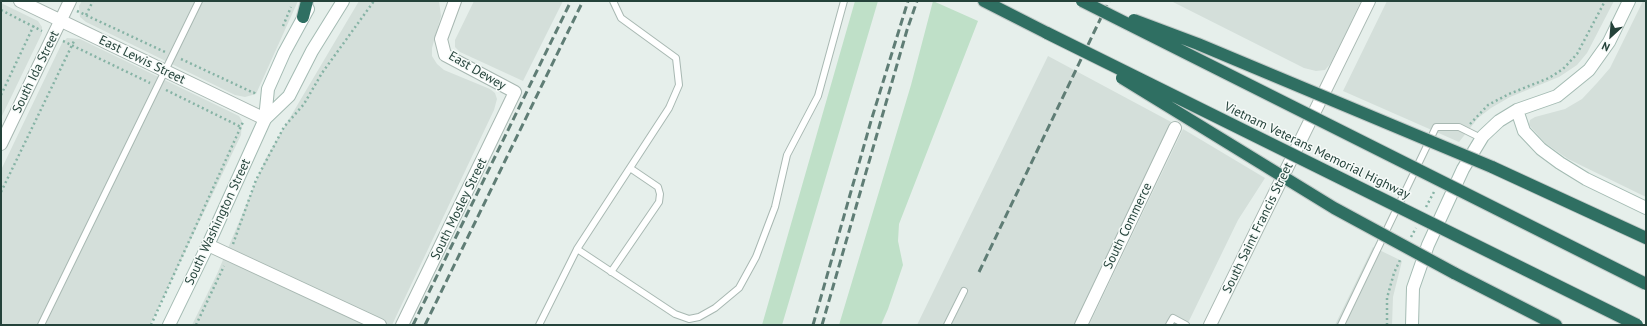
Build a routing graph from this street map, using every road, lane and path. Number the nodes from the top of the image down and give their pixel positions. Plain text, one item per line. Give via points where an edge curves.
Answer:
1 (20, 1) edge
2 (93, 1) edge
3 (198, 1) edge
4 (294, 1) edge
5 (307, 1) edge
6 (312, 1) edge
7 (343, 1) edge
8 (374, 1) edge
9 (455, 1) edge
10 (613, 1) edge
11 (844, 1) edge
12 (984, 1) edge
13 (1082, 1) edge
14 (1085, 1) edge
15 (1369, 1) edge
16 (1630, 1) edge
17 (69, 4) edge
18 (1, 10) edge
19 (40, 11) junction
20 (87, 15) junction
21 (303, 17) junction
22 (61, 21) junction
23 (34, 26) junction
24 (282, 29) dead end
25 (79, 30) junction
26 (1047, 33) junction
27 (53, 36) junction
28 (72, 45) junction
29 (172, 55) junction
30 (164, 71) junction
31 (156, 86) junction
32 (257, 86) dead end
33 (515, 92) joint
34 (254, 93) junction
35 (1, 94) edge
36 (247, 110) junction
37 (1517, 110) junction
38 (265, 119) junction
39 (241, 127) junction
40 (1175, 128) dead end
41 (1481, 138) junction
42 (1, 144) edge
43 (630, 168) junction
44 (1, 192) edge
45 (1646, 208) edge
46 (1646, 238) edge
47 (208, 245) junction
48 (577, 249) junction
49 (230, 255) junction
50 (611, 272) junction
51 (1646, 284) edge
52 (964, 290) dead end
53 (41, 325) edge
54 (151, 325) edge
55 (169, 325) edge
56 (196, 325) edge
57 (380, 325) edge
58 (402, 325) edge
59 (539, 325) edge
60 (947, 325) edge
61 (1081, 325) edge
62 (1169, 325) edge
63 (1186, 325) edge
64 (1210, 325) edge
65 (1341, 325) edge
66 (1412, 325) edge
67 (1556, 325) edge
68 (1637, 325) edge

1 - 19 street, East Lewis Street
2 - 20 path
3 - 29 lane
4 - 24 path
5 - 21 highway
6 - 21 street, South Washington Street
7 - 38 street, South Washington Street via 312,51 289,96
8 - 49 path via 322,73 304,104 284,127 256,180
9 - 33 street, East Dewey via 440,39 445,55
10 - 43 lane via 621,18 676,58 678,71 679,85 669,108
11 - 50 lane via 818,96 787,155 775,207 756,258 739,288 715,308 699,317 689,319 675,314
12 - 26 highway, Vietnam Veterans Memorial Highway
13 - 51 highway, bridge
14 - 46 highway, bridge via 1198,44 1492,168
15 - 64 street, South Saint Francis Street
16 - 37 street via 1609,42 1589,70 1557,96
17 - 20 path
17 - 22 street, South Ida Street
18 - 23 path
19 - 22 street, East Lewis Street
19 - 23 path
20 - 25 path
20 - 29 path
21 - 38 street, South Washington Street via 268,89
22 - 25 street, East Lewis Street
22 - 27 street, South Ida Street
23 - 27 path
23 - 35 path
25 - 28 path
25 - 30 street, East Lewis Street
26 - 67 highway, bridge via 1334,208
26 - 68 highway, Vietnam Veterans Memorial Highway, bridge
27 - 28 path
27 - 42 street, South Ida Street
28 - 31 path
28 - 44 path
29 - 30 lane
29 - 34 path
30 - 31 lane
30 - 36 street, East Lewis Street
31 - 39 path
31 - 53 lane
32 - 34 path
33 - 58 street, South Mosley Street
34 - 36 path
36 - 38 street, East Lewis Street
36 - 39 path
37 - 41 street via 1499,120
37 - 45 street via 1524,131 1541,149 1586,178
38 - 47 street, South Washington Street
39 - 54 path
40 - 61 street, South Commerce
41 - 65 lane via 1459,127 1436,127
41 - 66 street via 1463,169 1428,245 1413,288
43 - 48 lane
43 - 50 lane via 658,187 659,202
47 - 49 street
47 - 55 street, South Washington Street
48 - 50 lane
48 - 59 lane
49 - 56 path
49 - 57 street
52 - 60 lane
62 - 63 lane via 1173,318

